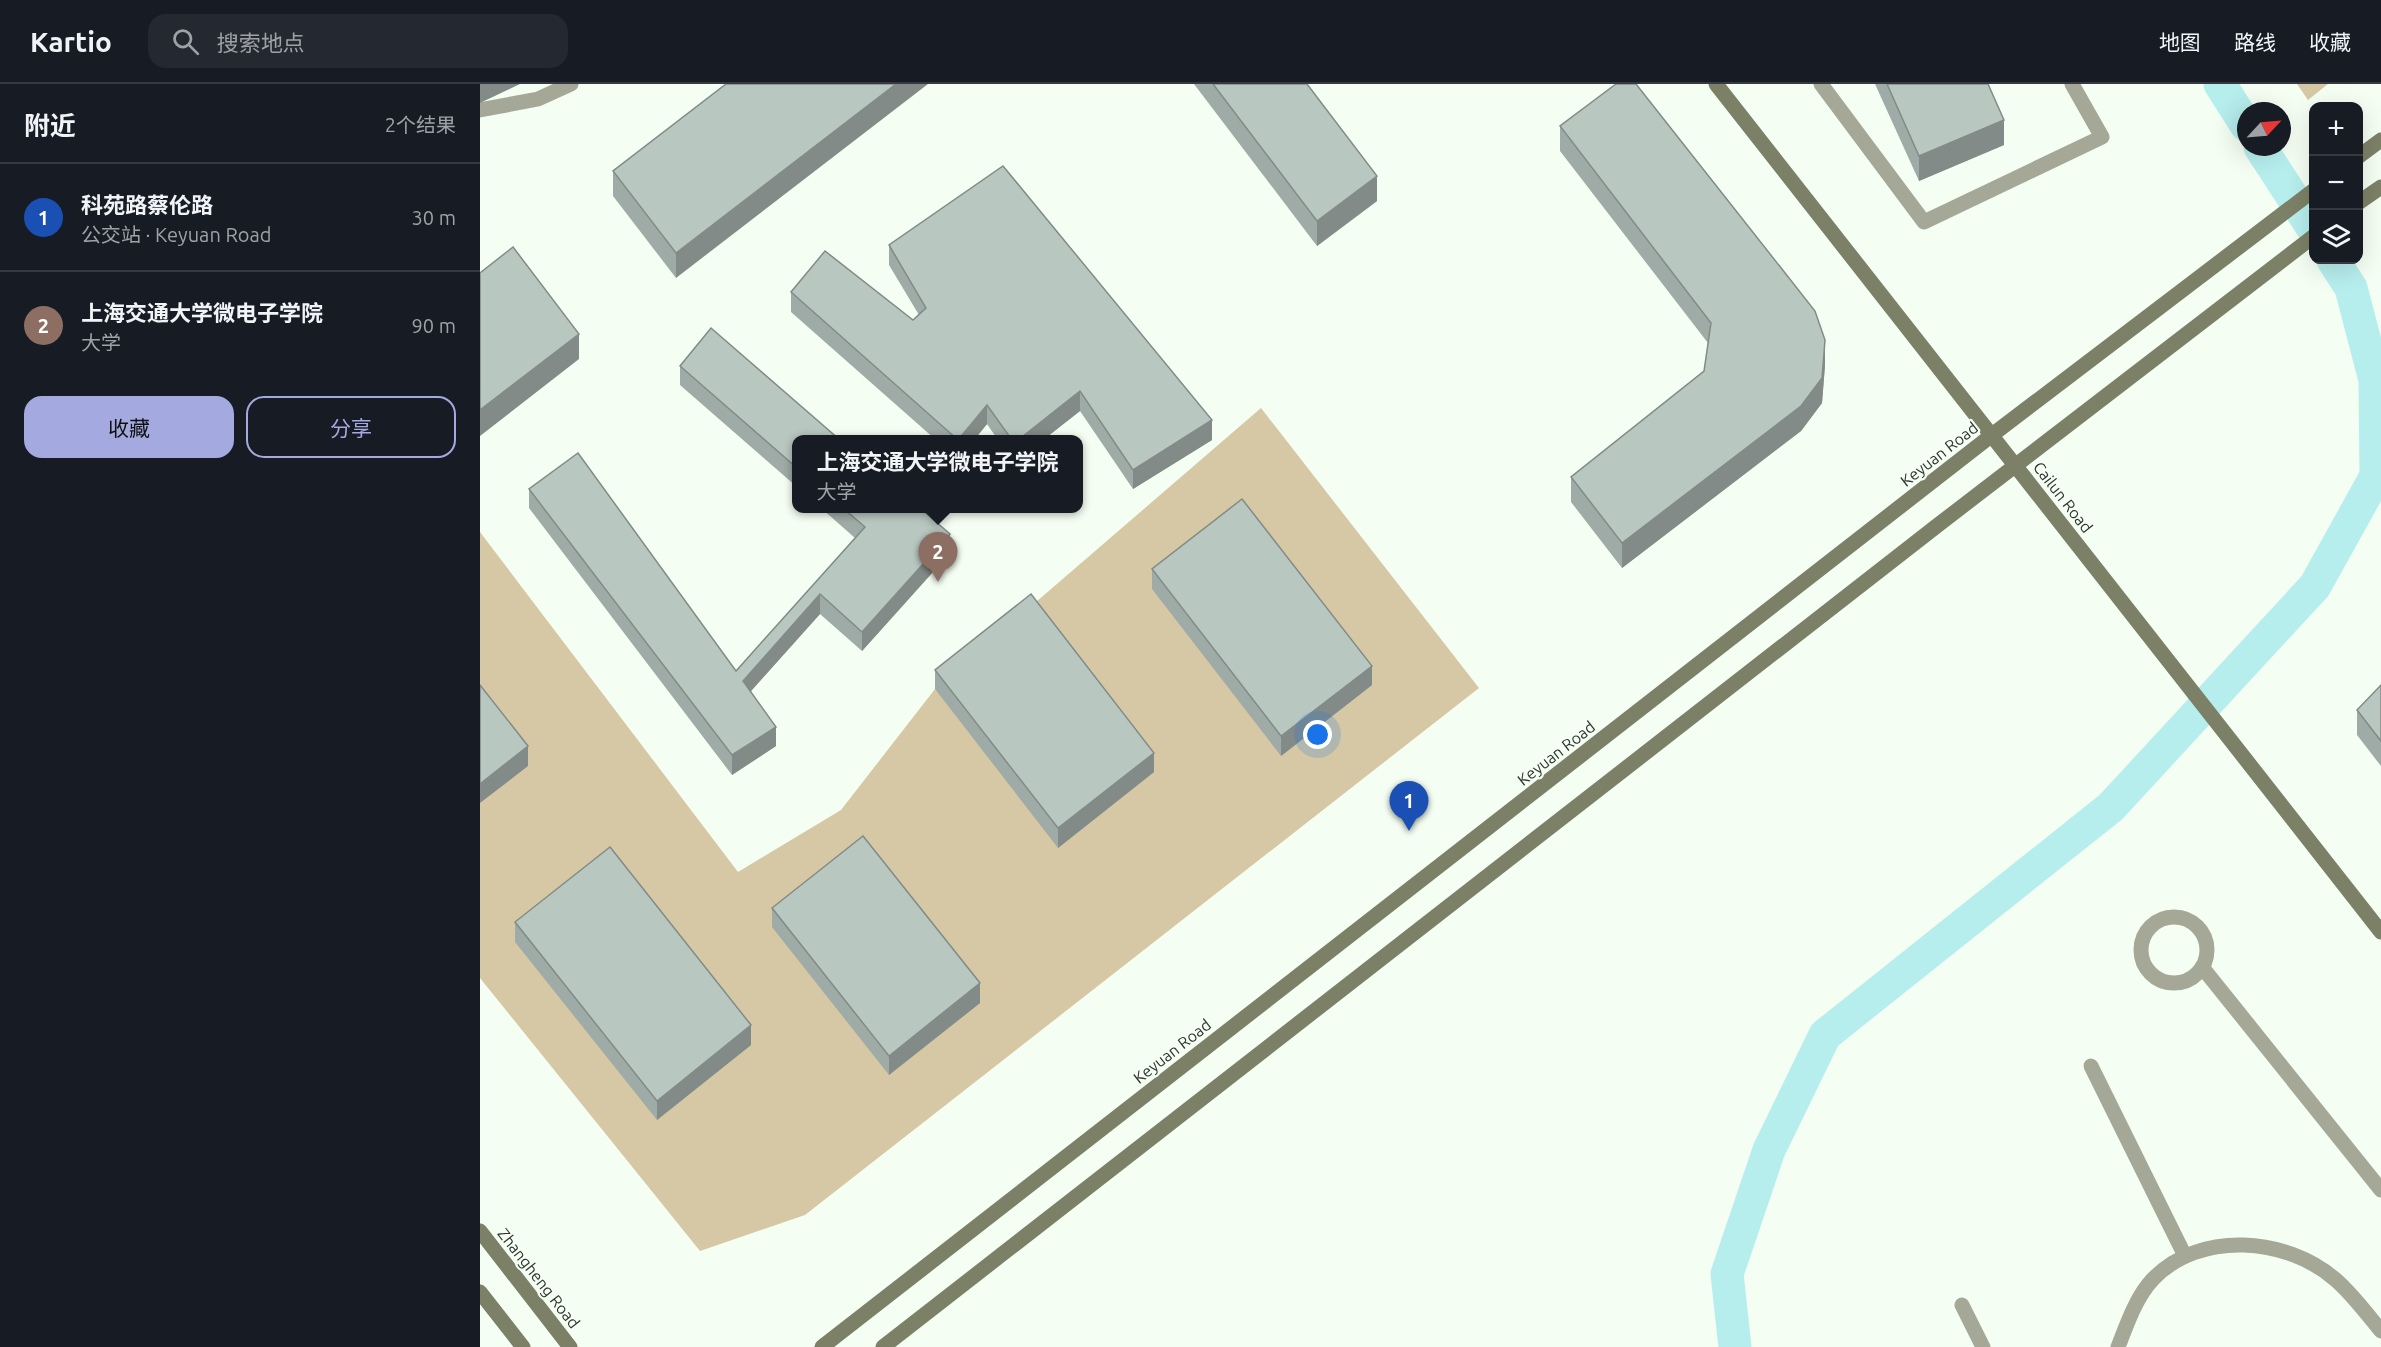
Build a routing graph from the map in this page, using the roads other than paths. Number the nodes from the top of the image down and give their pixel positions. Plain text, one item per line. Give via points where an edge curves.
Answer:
1 (571, 84) edge
2 (1716, 84) edge
3 (1821, 84) edge
4 (2072, 84) edge
5 (480, 110) edge
6 (2381, 140) edge
7 (2363, 153) edge
8 (2381, 186) edge
9 (2309, 193) edge
10 (2363, 199) edge
11 (2309, 239) edge
12 (1992, 435) junction
13 (2015, 465) junction
14 (2381, 932) edge
15 (2202, 967) junction
16 (2091, 1066) dead end
17 (2381, 1190) edge
18 (480, 1231) edge
19 (2185, 1256) junction
20 (480, 1292) edge
21 (1962, 1305) dead end
22 (2381, 1331) edge
23 (523, 1347) edge
24 (570, 1347) edge
25 (822, 1347) edge
26 (883, 1347) edge
27 (1983, 1347) edge
28 (2118, 1347) edge

1 - 5 lane via 537,99
2 - 12 street, Cailun Road
3 - 4 lane via 1924,222 2102,137
6 - 7 street
8 - 10 street
9 - 12 street, Keyuan Road
11 - 13 street
12 - 13 street, Cailun Road
12 - 25 street, Keyuan Road
13 - 14 street, Cailun Road
13 - 26 street
15 - 15 lane via 2207,947 2199,928 2191,922 2161,919 2146,932 2141,954 2152,974 2173,983 2194,976
15 - 17 lane
16 - 19 lane
18 - 24 street, Zhangheng Road
19 - 22 lane via 2206,1247 2241,1245 2278,1250 2308,1260 2336,1279
19 - 28 lane via 2152,1280 2130,1315
20 - 23 street
21 - 27 lane

